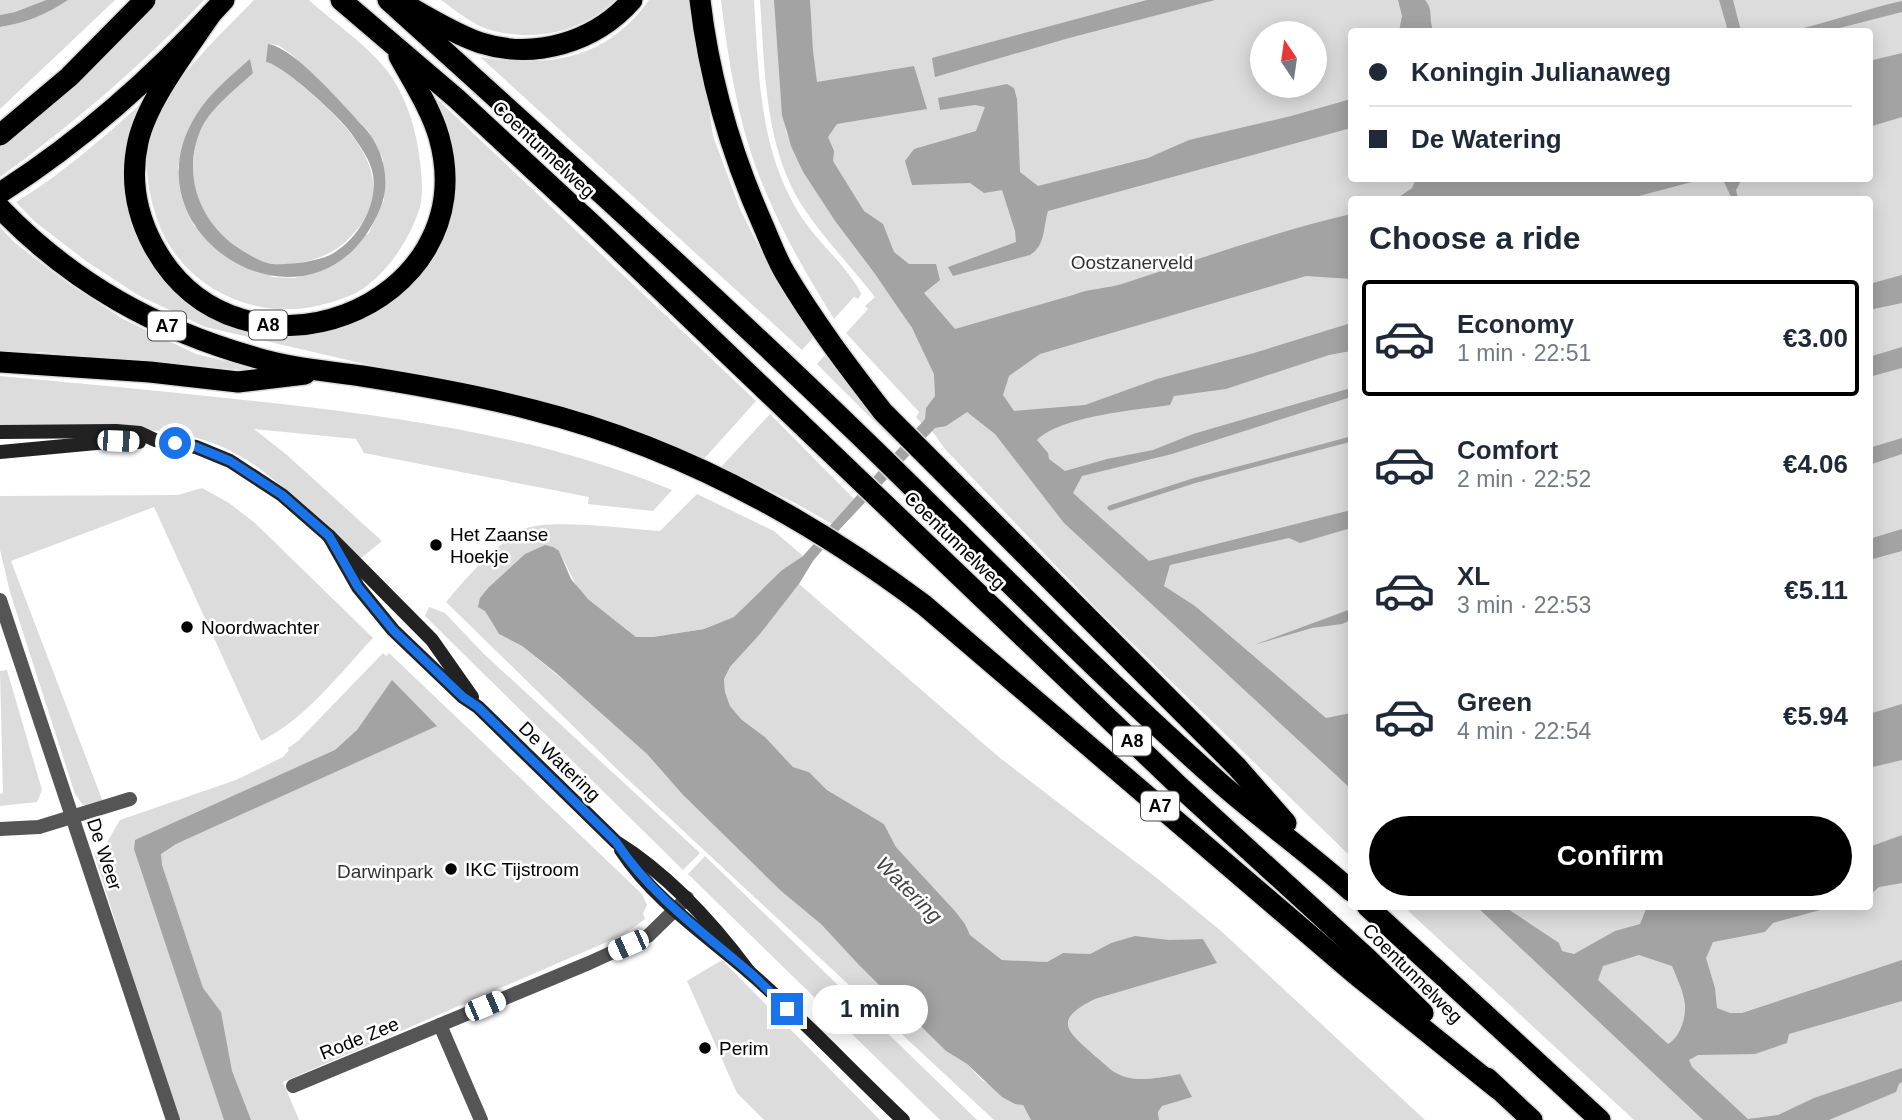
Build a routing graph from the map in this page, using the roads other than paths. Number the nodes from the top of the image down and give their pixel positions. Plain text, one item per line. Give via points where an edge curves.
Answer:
1 (145, 0) edge
2 (341, 0) edge
3 (388, 0) edge
4 (395, 0) edge
5 (632, 0) edge
6 (700, 0) edge
7 (217, 7) edge
8 (395, 48) junction
9 (0, 135) edge
10 (0, 193) edge
11 (0, 208) edge
12 (0, 362) edge
13 (330, 371) junction
14 (0, 432) edge
15 (155, 440) junction
16 (0, 452) edge
17 (329, 536) junction
18 (0, 600) edge
19 (478, 707) junction
20 (130, 799) dead end
21 (72, 818) junction
22 (0, 829) edge
23 (616, 842) junction
24 (1321, 864) junction
25 (1348, 888) edge
26 (687, 898) junction
27 (676, 910) junction
28 (1371, 910) edge
29 (749, 972) junction
30 (440, 1025) junction
31 (293, 1086) dead end
32 (1497, 1089) junction
33 (173, 1120) edge
34 (481, 1120) edge
35 (902, 1120) edge
36 (1532, 1120) edge
37 (1600, 1120) edge

1 - 9 highway via 69,76
2 - 8 highway, Coentunnelweg / A8
3 - 24 highway, Coentunnelweg / A8 via 857,433 1220,783
4 - 5 highway via 479,43 523,50 577,39 615,18
6 - 24 highway, A8 via 708,57 747,188 783,270 841,358 884,412 1237,767
7 - 8 highway, A8 via 145,120 135,159 136,197 150,239 186,288 210,304 255,322 286,327 317,324 358,310 407,273 434,231 443,185 438,136
7 - 10 highway via 129,95 66,148
8 - 32 highway, Coentunnelweg / A8 via 574,207 1180,786 1368,959
11 - 13 highway, A7 via 75,274 131,310 191,337 259,359
12 - 13 highway, A7 via 238,382
13 - 32 highway, A7 via 533,410 616,435 748,492 852,553 924,605 1354,973
14 - 15 main road via 116,431
15 - 16 main road
15 - 17 main road, De Watering via 196,447 230,461 282,495
17 - 19 main road, De Watering via 432,640
17 - 19 main road, De Watering via 358,587 393,630
18 - 21 street, De Weer
19 - 23 main road, De Watering
20 - 21 street
21 - 22 street via 39,827
21 - 33 street, De Weer
23 - 26 main road, De Watering
23 - 27 main road, De Watering via 628,861
24 - 25 highway, Coentunnelweg / A8
26 - 27 street
26 - 29 main road, De Watering
27 - 29 main road, De Watering
27 - 30 street, Rode Zee via 648,936
28 - 37 highway, Coentunnelweg
29 - 35 main road, De Watering
30 - 31 street, Rode Zee
30 - 34 street
32 - 36 highway, Coentunnelweg / A7

